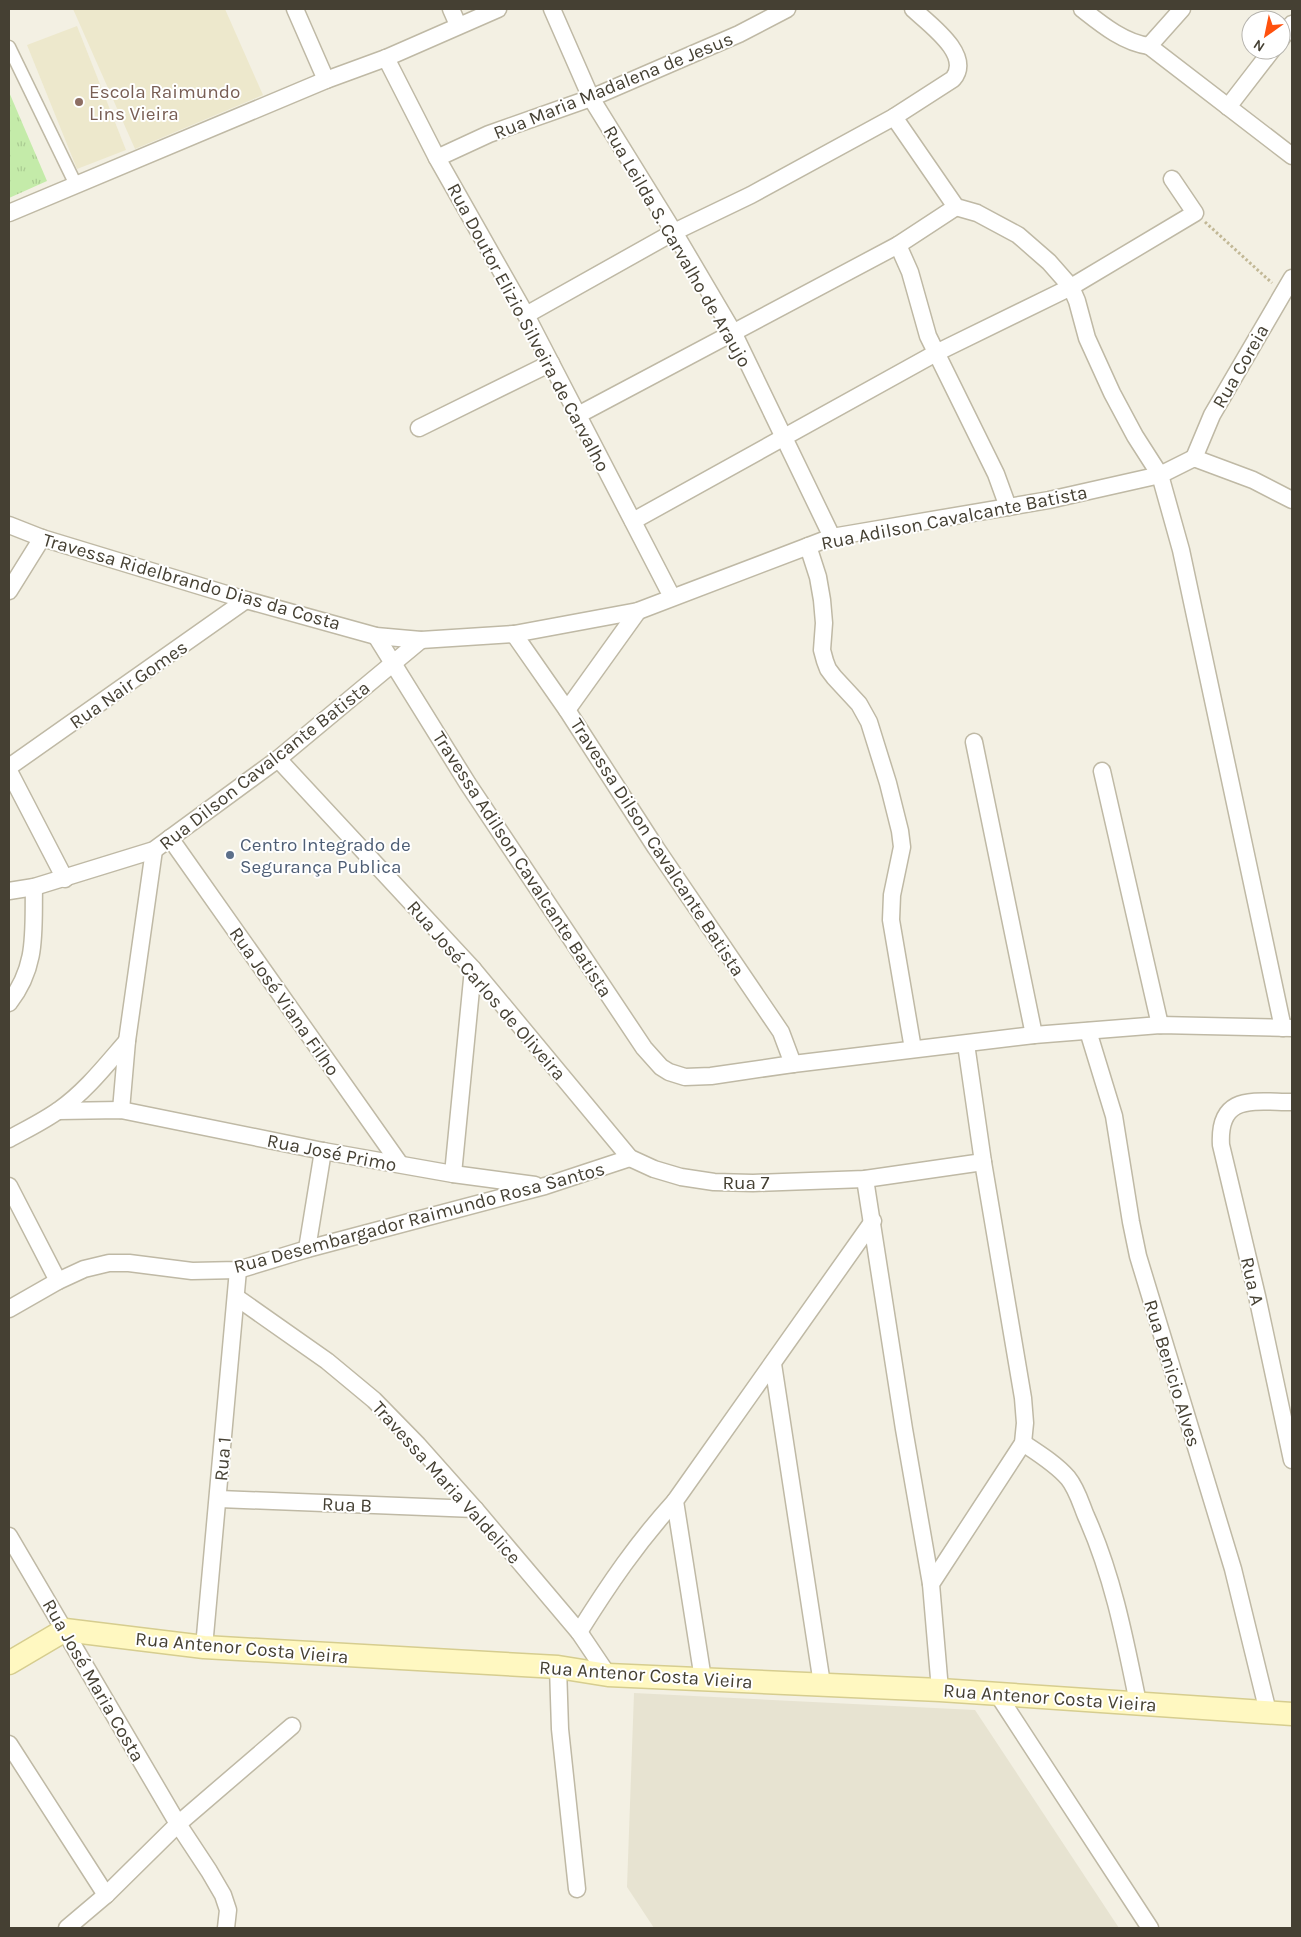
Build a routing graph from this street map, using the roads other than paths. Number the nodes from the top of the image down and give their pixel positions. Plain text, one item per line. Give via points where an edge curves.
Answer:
1 (295, 9) edge
2 (451, 9) edge
3 (498, 9) edge
4 (552, 9) edge
5 (787, 9) edge
6 (914, 9) edge
7 (1082, 9) edge
8 (1182, 9) edge
9 (458, 25) junction
10 (1149, 46) junction
11 (9, 47) edge
12 (386, 58) junction
13 (1264, 60) edge
14 (326, 80) junction
15 (591, 98) junction
16 (1228, 107) junction
17 (894, 118) junction
18 (1292, 156) edge
19 (437, 158) junction
20 (1172, 179) dead end
21 (76, 185) junction
22 (956, 207) junction
23 (9, 213) edge
24 (674, 232) junction
25 (898, 245) junction
26 (1292, 278) edge
27 (1071, 287) junction
28 (526, 315) junction
29 (733, 332) junction
30 (936, 353) junction
31 (551, 363) junction
32 (578, 415) junction
33 (419, 428) dead end
34 (783, 438) junction
35 (1194, 458) junction
36 (1160, 475) junction
37 (1292, 500) edge
38 (1008, 507) junction
39 (633, 521) junction
40 (9, 525) edge
41 (832, 537) junction
42 (42, 538) junction
43 (808, 546) junction
44 (9, 591) edge
45 (672, 597) junction
46 (246, 600) junction
47 (638, 611) junction
48 (514, 634) junction
49 (376, 636) junction
50 (421, 640) junction
51 (393, 664) junction
52 (567, 710) junction
53 (974, 742) dead end
54 (278, 759) junction
55 (9, 767) edge
56 (9, 771) edge
57 (1102, 771) dead end
58 (170, 838) junction
59 (154, 850) junction
60 (65, 879) junction
61 (34, 887) junction
62 (9, 891) edge
63 (473, 969) junction
64 (9, 1003) edge
65 (1160, 1026) junction
66 (1288, 1028) edge
67 (1088, 1031) junction
68 (1034, 1035) junction
69 (126, 1041) junction
70 (966, 1044) junction
71 (913, 1049) junction
72 (794, 1064) junction
73 (1292, 1102) edge
74 (121, 1110) junction
75 (58, 1111) junction
76 (9, 1139) edge
77 (323, 1151) junction
78 (630, 1158) junction
79 (983, 1162) junction
80 (400, 1164) junction
81 (452, 1174) junction
82 (865, 1179) junction
83 (9, 1186) edge
84 (545, 1186) junction
85 (873, 1221) junction
86 (307, 1249) junction
87 (238, 1270) junction
88 (58, 1281) junction
89 (236, 1297) junction
90 (9, 1309) edge
91 (773, 1364) junction
92 (1023, 1443) junction
93 (1292, 1460) edge
94 (219, 1499) junction
95 (674, 1501) junction
96 (475, 1509) junction
97 (9, 1536) edge
98 (931, 1584) junction
99 (65, 1630) junction
100 (579, 1632) junction
101 (204, 1647) junction
102 (9, 1663) edge
103 (558, 1668) junction
104 (608, 1674) junction
105 (703, 1679) junction
106 (822, 1684) junction
107 (940, 1690) junction
108 (998, 1695) junction
109 (1138, 1703) junction
110 (1268, 1712) junction
111 (1292, 1714) edge
112 (292, 1726) dead end
113 (9, 1744) edge
114 (178, 1824) junction
115 (577, 1889) dead end
116 (106, 1895) junction
117 (67, 1928) edge
118 (226, 1928) edge
119 (1150, 1928) edge

1 - 14 street
2 - 9 street
3 - 9 street
4 - 15 street, Rua Leilda S. Carvalho de Araujo
5 - 15 street, Rua Maria Madalena de Jesus via 739,34
6 - 17 street via 948,43 957,55 959,65 953,79
7 - 10 street via 1126,39
8 - 10 street
9 - 12 street
10 - 16 street
11 - 21 street
12 - 14 street
12 - 19 street, Rua Doutor Elizio Silveira de Carvalho
13 - 16 street
14 - 21 street
15 - 19 street, Rua Maria Madalena de Jesus via 489,134
15 - 24 street, Rua Leilda S. Carvalho de Araujo
16 - 18 street
17 - 22 street
17 - 24 street
19 - 28 street, Rua Doutor Elizio Silveira de Carvalho
20 - 27 street via 1195,213
21 - 23 street
22 - 25 street
22 - 27 street via 977,213 1018,235
24 - 28 street
24 - 29 street, Rua Leilda S. Carvalho de Araujo
25 - 29 street
25 - 30 street
26 - 35 street, Rua Coreia via 1212,415
27 - 30 street
27 - 36 street via 1088,338 1112,393 1134,436
28 - 31 street, Rua Doutor Elizio Silveira de Carvalho
29 - 32 street
29 - 34 street, Rua Leilda S. Carvalho de Araujo
30 - 34 street
30 - 38 street via 996,474
31 - 32 street, Rua Doutor Elizio Silveira de Carvalho
31 - 33 street
32 - 39 street, Rua Doutor Elizio Silveira de Carvalho
34 - 39 street
34 - 41 street, Rua Leilda S. Carvalho de Araujo
35 - 36 street, Rua Adilson Cavalcante Batista
35 - 37 street via 1253,480
36 - 38 street, Rua Adilson Cavalcante Batista
36 - 66 street via 1181,550
38 - 41 street, Rua Adilson Cavalcante Batista
39 - 45 street, Rua Doutor Elizio Silveira de Carvalho
40 - 42 street, Travessa Ridelbrando Dias da Costa
41 - 43 street, Rua Adilson Cavalcante Batista
42 - 44 street
42 - 46 street, Travessa Ridelbrando Dias da Costa
43 - 45 street, Rua Adilson Cavalcante Batista
43 - 71 street via 822,600 825,661 869,722 900,831 902,847 892,895 891,920
45 - 47 street, Rua Adilson Cavalcante Batista
46 - 49 street, Travessa Ridelbrando Dias da Costa
46 - 55 street, Rua Nair Gomes
47 - 48 street, Rua Adilson Cavalcante Batista
47 - 52 street
48 - 50 street, Rua Adilson Cavalcante Batista
48 - 52 street, Travessa Dilson Cavalcante Batista
49 - 50 street, Rua Adilson Cavalcante Batista
49 - 51 street, Travessa Adilson Cavalcante Batista
50 - 51 street, Rua Dilson Cavalcante Batista
51 - 54 street, Rua Dilson Cavalcante Batista
51 - 72 street, Travessa Adilson Cavalcante Batista via 468,784 644,1048 661,1067 685,1076 711,1076
52 - 72 street, Travessa Dilson Cavalcante Batista via 781,1032
53 - 68 street
54 - 58 street, Rua Dilson Cavalcante Batista
54 - 63 street, Rua José Carlos de Oliveira
56 - 60 street
57 - 65 street
58 - 59 street, Rua Dilson Cavalcante Batista
58 - 80 street, Rua José Viana Filho
59 - 60 street, Rua Dilson Cavalcante Batista
59 - 69 street
60 - 61 street, Rua Dilson Cavalcante Batista
61 - 62 street, Rua Dilson Cavalcante Batista
61 - 64 street via 32,953 25,979
63 - 78 street, Rua José Carlos de Oliveira
63 - 81 street
65 - 66 street
65 - 67 street
67 - 68 street
67 - 110 street, Rua Benicio Alves via 1114,1116 1138,1256 1233,1569
68 - 70 street
69 - 74 street
69 - 75 street via 94,1078
70 - 71 street
70 - 79 street
71 - 72 street
73 - 93 street, Rua A via 1249,1102 1233,1106 1221,1123 1221,1145
74 - 75 street, Rua José Primo
74 - 77 street, Rua José Primo
75 - 76 street
77 - 80 street, Rua José Primo
77 - 86 street
78 - 82 street, Rua 7 via 681,1177 714,1182
78 - 84 street, Rua Desembargador Raimundo Rosa Santos
79 - 82 street, Rua 7
79 - 92 street via 1023,1398
80 - 81 street, Rua José Primo
81 - 84 street, Rua José Primo
82 - 85 street
83 - 88 street
84 - 86 street, Rua Desembargador Raimundo Rosa Santos
85 - 91 street
85 - 98 street
86 - 87 street, Rua Desembargador Raimundo Rosa Santos
87 - 88 street, Rua Desembargador Raimundo Rosa Santos via 192,1272 109,1263 84,1269
87 - 89 street, Rua 1
88 - 90 street, Rua Desembargador Raimundo Rosa Santos
89 - 94 street, Rua 1
89 - 96 street, Travessa Maria Valdelice via 327,1361 374,1400
91 - 95 street
91 - 106 street
92 - 98 street
92 - 109 street via 1063,1473 1076,1491 1109,1575
94 - 96 street, Rua B
94 - 101 street, Rua 1
95 - 100 street via 626,1559
95 - 105 street
96 - 100 street, Travessa Maria Valdelice
97 - 99 street, Rua José Maria Costa
98 - 107 street
99 - 101 main road, Rua Antenor Costa Vieira
99 - 102 main road
99 - 114 street, Rua José Maria Costa
100 - 104 street, Travessa Maria Valdelice
101 - 103 main road, Rua Antenor Costa Vieira
103 - 104 main road, Rua Antenor Costa Vieira
103 - 115 street via 560,1729
104 - 105 main road, Rua Antenor Costa Vieira
105 - 106 main road, Rua Antenor Costa Vieira
106 - 107 main road, Rua Antenor Costa Vieira
107 - 108 main road, Rua Antenor Costa Vieira
108 - 109 main road, Rua Antenor Costa Vieira
108 - 119 street
109 - 110 main road, Rua Antenor Costa Vieira
110 - 111 main road, Rua Antenor Costa Vieira
112 - 114 street
113 - 116 street
114 - 116 street
114 - 118 street, Rua José Maria Costa via 223,1895 228,1910
116 - 117 street

